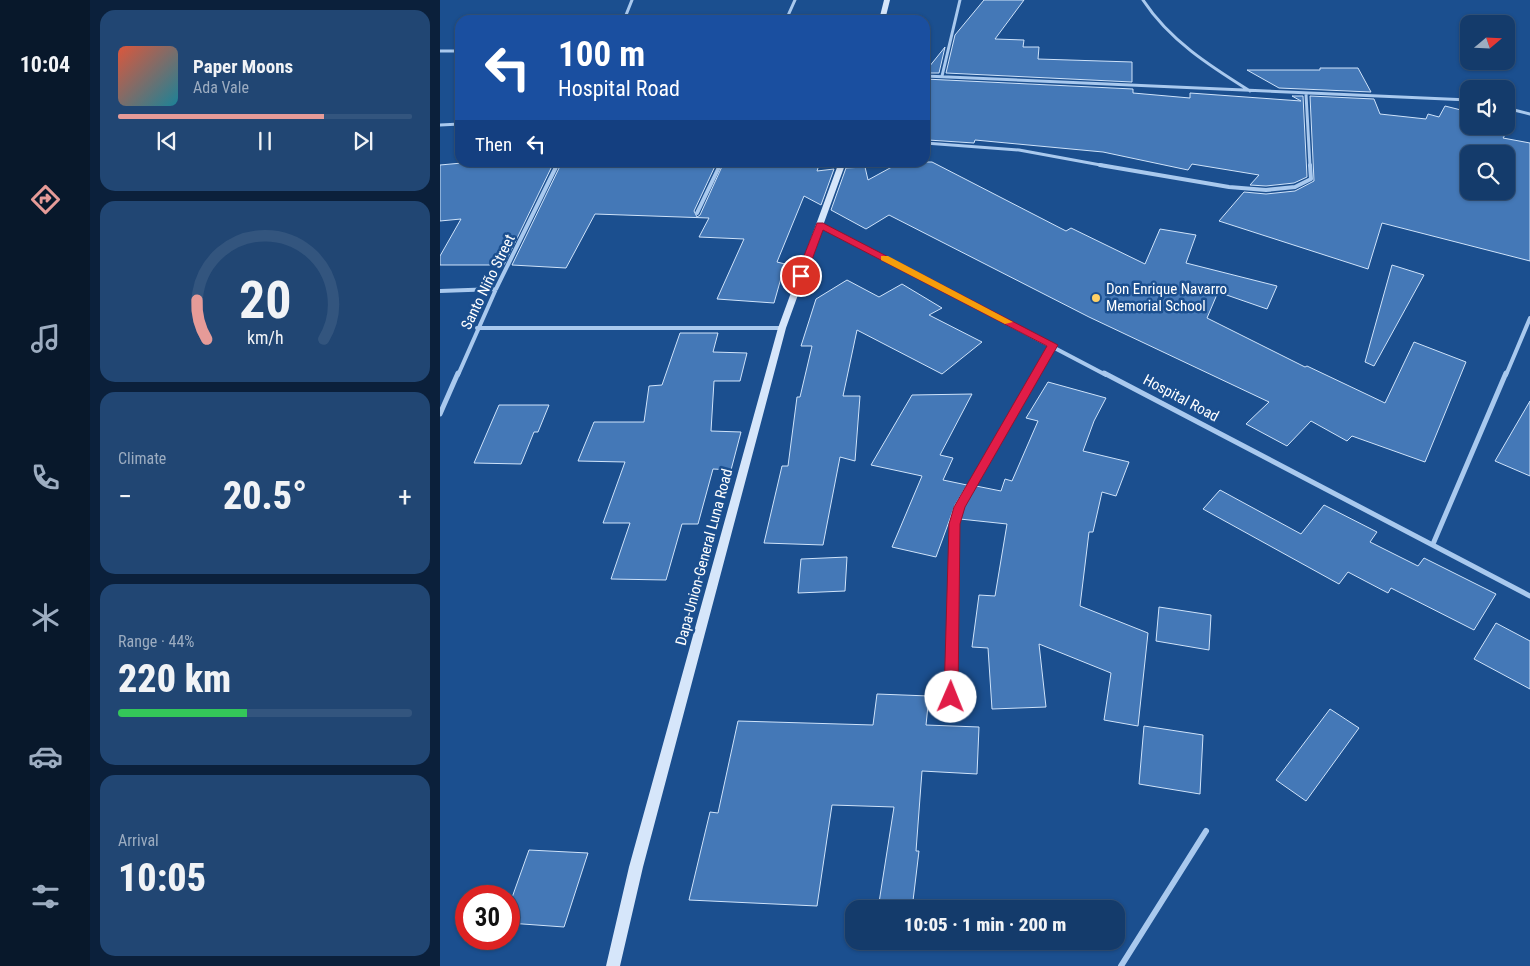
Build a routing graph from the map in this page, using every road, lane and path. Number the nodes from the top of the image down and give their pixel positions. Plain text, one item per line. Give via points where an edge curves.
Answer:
1 (632, 0) edge
2 (795, 0) edge
3 (887, 0) edge
4 (960, 0) edge
5 (1143, 0) edge
6 (626, 15) edge
7 (788, 15) edge
8 (883, 15) edge
9 (440, 51) edge
10 (455, 51) edge
11 (930, 76) edge
12 (942, 76) junction
13 (1253, 92) junction
14 (1306, 94) junction
15 (1460, 100) edge
16 (1515, 110) edge
17 (1530, 114) edge
18 (440, 124) edge
19 (455, 124) edge
20 (930, 143) edge
21 (556, 167) edge
22 (719, 167) edge
23 (842, 167) edge
24 (697, 213) dead end
25 (820, 225) junction
26 (496, 288) junction
27 (440, 290) edge
28 (1530, 318) edge
29 (477, 328) junction
30 (782, 328) junction
31 (1053, 345) junction
32 (440, 414) edge
33 (1433, 544) junction
34 (1530, 596) edge
35 (951, 697) dead end
36 (1206, 831) dead end
37 (617, 965) edge
38 (1121, 966) edge

1 - 6 street
2 - 7 street
3 - 8 main road
4 - 12 street
5 - 13 street via 1162,27 1181,43
9 - 10 street
11 - 12 street
12 - 13 street
13 - 14 street
14 - 15 street
14 - 20 street via 1311,179 1299,188 1286,190 1241,189 1050,155 988,146
16 - 17 street
18 - 19 street
21 - 26 street, Santo Niño Street
22 - 24 street
23 - 25 main road, Dapa-Union-General Luna Road
25 - 30 main road, Dapa-Union-General Luna Road
25 - 31 street, Hospital Road
26 - 27 street
26 - 29 street, Santo Niño Street
28 - 33 street
29 - 30 street
29 - 32 street, Santo Niño Street
30 - 37 main road, Dapa-Union-General Luna Road via 636,867
31 - 33 street, Hospital Road
31 - 35 street via 960,507 954,524
33 - 34 street, Hospital Road
36 - 38 street

